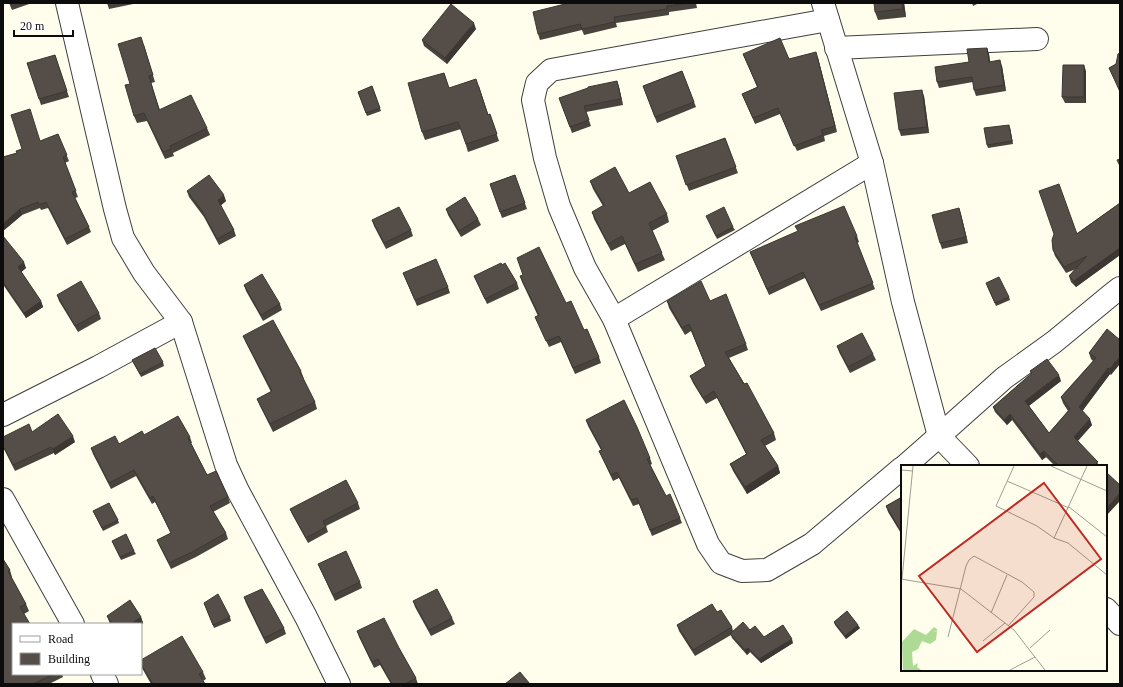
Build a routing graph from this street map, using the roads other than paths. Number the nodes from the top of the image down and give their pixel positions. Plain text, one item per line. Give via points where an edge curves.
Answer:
1 (67, 3) edge
2 (825, 12) edge
3 (1037, 39) dead end
4 (836, 48) junction
5 (872, 163) junction
6 (1120, 288) edge
7 (614, 319) junction
8 (181, 322) junction
9 (3, 415) edge
10 (940, 436) junction
11 (906, 465) edge
12 (967, 465) edge
13 (901, 469) edge
14 (3, 499) edge
15 (1107, 610) edge
16 (72, 623) edge
17 (1120, 624) edge
18 (102, 675) edge
19 (107, 684) edge
20 (338, 684) edge

1 - 8 street via 123,238 144,273
2 - 4 street
2 - 7 street via 550,70 536,84 533,100 545,158 559,206 585,268
3 - 4 street
4 - 5 street
5 - 7 street
5 - 10 street via 903,302
6 - 10 street via 1054,342 1004,378
7 - 13 street via 708,544 721,563 742,572 767,570 812,544
8 - 9 street
8 - 20 street via 226,465 306,617
10 - 11 street
10 - 12 street
14 - 16 street
15 - 17 street
18 - 19 street

